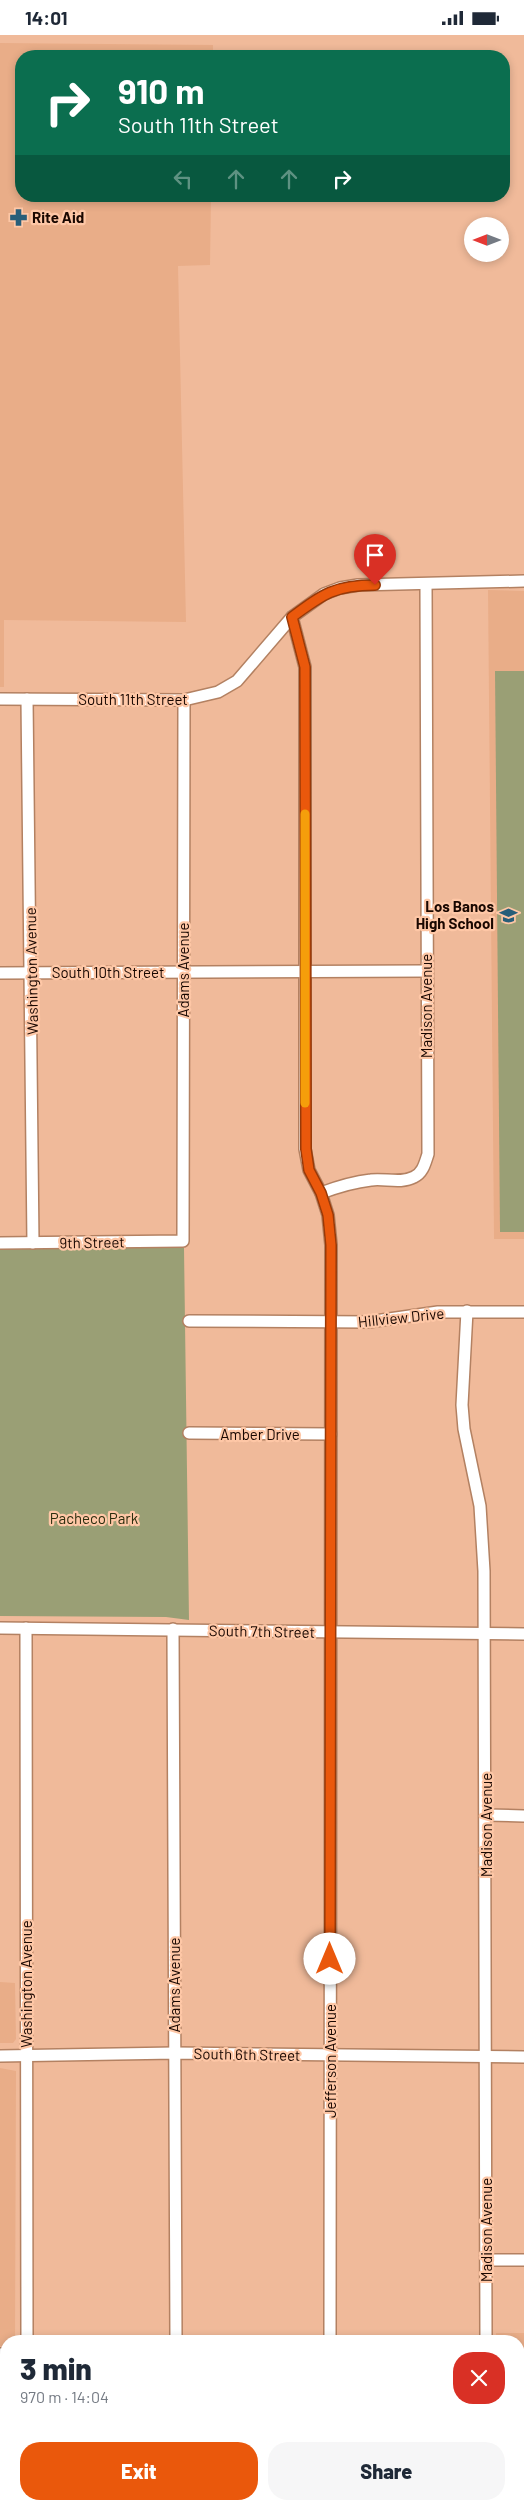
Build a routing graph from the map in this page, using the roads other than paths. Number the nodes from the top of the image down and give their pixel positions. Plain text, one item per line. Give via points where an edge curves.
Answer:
1 (524, 581) edge
2 (426, 584) junction
3 (292, 617) junction
4 (0, 699) edge
5 (27, 699) junction
6 (184, 700) junction
7 (426, 971) junction
8 (31, 972) junction
9 (183, 972) junction
10 (304, 972) junction
11 (0, 973) edge
12 (321, 1193) junction
13 (183, 1241) joint
14 (0, 1243) edge
15 (33, 1243) junction
16 (467, 1311) junction
17 (524, 1312) edge
18 (189, 1321) dead end
19 (331, 1323) junction
20 (189, 1433) dead end
21 (331, 1434) junction
22 (0, 1628) edge
23 (26, 1628) junction
24 (173, 1629) junction
25 (331, 1632) junction
26 (484, 1633) junction
27 (524, 1634) edge
28 (487, 1815) junction
29 (524, 1816) edge
30 (175, 2053) junction
31 (330, 2055) junction
32 (0, 2056) edge
33 (26, 2057) junction
34 (486, 2057) junction
35 (524, 2057) edge
36 (486, 2260) junction
37 (524, 2260) edge
38 (27, 2335) edge
39 (176, 2335) edge
40 (330, 2335) edge
41 (486, 2335) edge

1 - 2 street, South 11th Street
2 - 3 street, South 11th Street via 340,588 324,594
2 - 7 street, Madison Avenue
3 - 6 street, South 11th Street via 237,681 218,692
3 - 10 street, Jefferson Avenue via 305,667
4 - 5 street, South 11th Street
5 - 6 street, South 11th Street
5 - 8 street, Washington Avenue
6 - 9 street, Adams Avenue
7 - 10 street, South 10th Street
7 - 12 street, Madison Avenue via 428,1155 423,1170 414,1177 373,1179
8 - 9 street, South 10th Street
8 - 11 street, South 10th Street
8 - 15 street, Washington Avenue
9 - 10 street, South 10th Street
9 - 13 street, Adams Avenue
10 - 12 street, Jefferson Avenue via 306,1149 309,1170
12 - 19 street, Jefferson Avenue via 328,1215 331,1245
13 - 15 street, 9th Street
14 - 15 street, 9th Street
16 - 17 street, Hillview Drive
16 - 19 street, Hillview Drive
16 - 26 street, Madison Avenue via 462,1405 484,1544
18 - 19 street, Hillview Drive
19 - 21 street, Jefferson Avenue
20 - 21 street, Amber Drive
21 - 25 street, Jefferson Avenue
22 - 23 street, South 7th Street
23 - 24 street, South 7th Street
23 - 33 street, Washington Avenue
24 - 25 street, South 7th Street
24 - 30 street, Adams Avenue
25 - 26 street, South 7th Street
25 - 31 street, Jefferson Avenue
26 - 27 street, South 7th Street
26 - 28 street, Madison Avenue
28 - 29 street
28 - 34 street, Madison Avenue
30 - 31 street, South 6th Street
30 - 33 street, South 6th Street
30 - 39 street, Adams Avenue
31 - 34 street, South 6th Street
31 - 40 street, Jefferson Avenue
32 - 33 street, South 6th Street
33 - 38 street, Washington Avenue
34 - 35 street, South 6th Street
34 - 36 street, Madison Avenue
36 - 37 street
36 - 41 street, Madison Avenue

